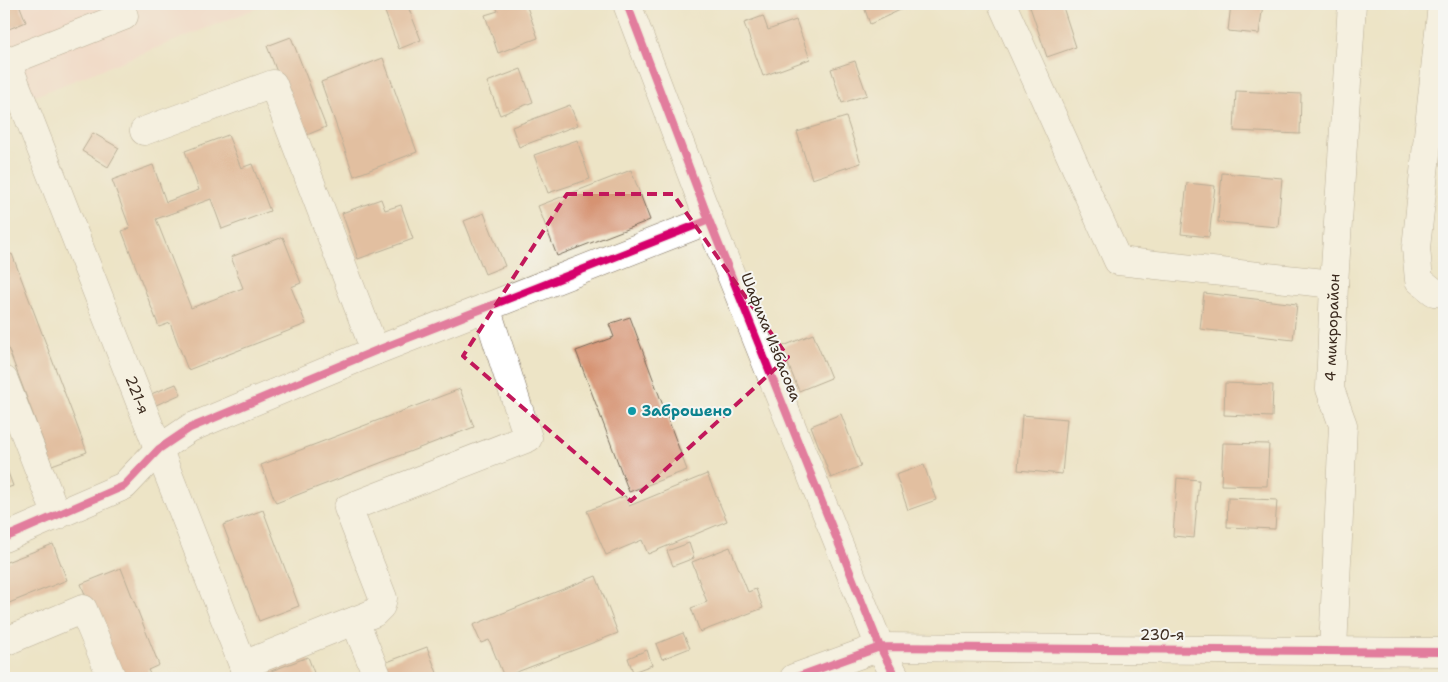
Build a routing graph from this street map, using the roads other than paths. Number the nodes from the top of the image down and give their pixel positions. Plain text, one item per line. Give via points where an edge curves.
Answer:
1 (119, 4) edge
2 (627, 4) edge
3 (1002, 4) edge
4 (1352, 4) edge
5 (1442, 4) edge
6 (144, 132) dead end
7 (709, 220) junction
8 (1334, 284) junction
9 (1439, 292) edge
10 (486, 307) junction
11 (375, 351) junction
12 (4, 380) edge
13 (159, 449) junction
14 (57, 516) junction
15 (4, 538) edge
16 (355, 621) junction
17 (4, 642) edge
18 (880, 647) junction
19 (1333, 650) junction
20 (1444, 652) edge
21 (245, 672) edge
22 (112, 678) edge
23 (378, 678) edge
24 (794, 678) edge
25 (896, 678) edge

1 - 13 street, 221-я via 124,16 7,62
2 - 7 street, Шафиха Избасова
3 - 8 street via 1118,261
4 - 8 street, 4 микрорайон
5 - 9 street via 1416,248 1419,280
6 - 11 street via 273,84
7 - 10 street
7 - 18 street, Шафиха Избасова
8 - 19 street, 4 микрорайон via 1330,389 1343,425
10 - 11 street
10 - 16 street via 528,438 348,508 383,598 374,613
11 - 13 street via 190,428
12 - 14 street
13 - 14 street via 124,486
13 - 21 street, 221-я
14 - 15 street
16 - 21 street
16 - 23 street
17 - 22 street via 83,609
18 - 19 street, 230-я
18 - 24 street
18 - 25 street, Шафиха Избасова
19 - 20 street, 230-я

